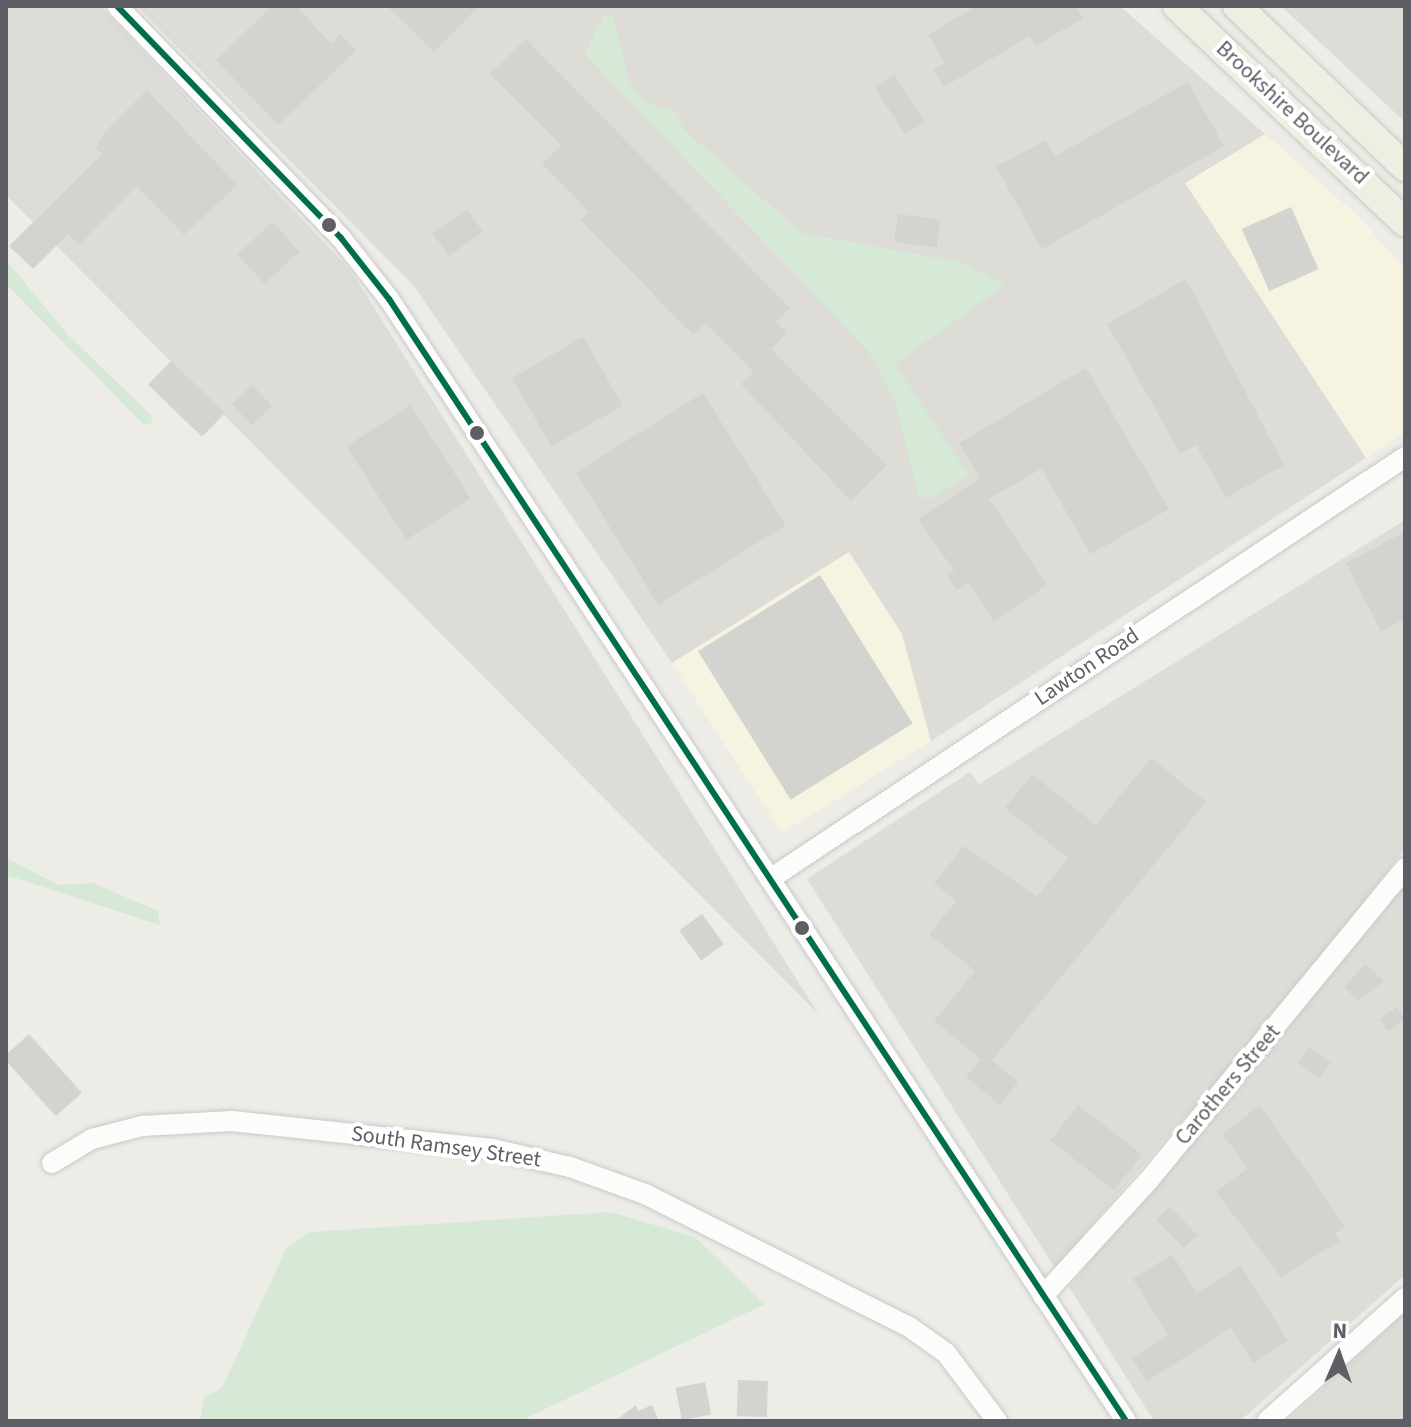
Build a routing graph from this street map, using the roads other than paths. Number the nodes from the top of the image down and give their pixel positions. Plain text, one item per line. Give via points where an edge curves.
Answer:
1 (117, 6) edge
2 (1177, 6) edge
3 (1237, 6) edge
4 (1405, 167) edge
5 (1405, 222) edge
6 (1405, 457) edge
7 (1405, 868) edge
8 (770, 879) junction
9 (58, 1159) dead end
10 (1043, 1296) junction
11 (1405, 1298) edge
12 (997, 1421) edge
13 (1126, 1421) edge
14 (1267, 1421) edge

1 - 8 street via 341,238 389,299
2 - 5 highway, Brookshire Boulevard
3 - 4 highway, Brookshire Boulevard
6 - 8 street, Lawton Road
7 - 10 street, Carothers Street via 1149,1180
8 - 10 street
9 - 12 street, South Ramsey Street via 142,1126 232,1121 493,1149 570,1167 681,1211 908,1326 946,1353
10 - 13 street
11 - 14 street

